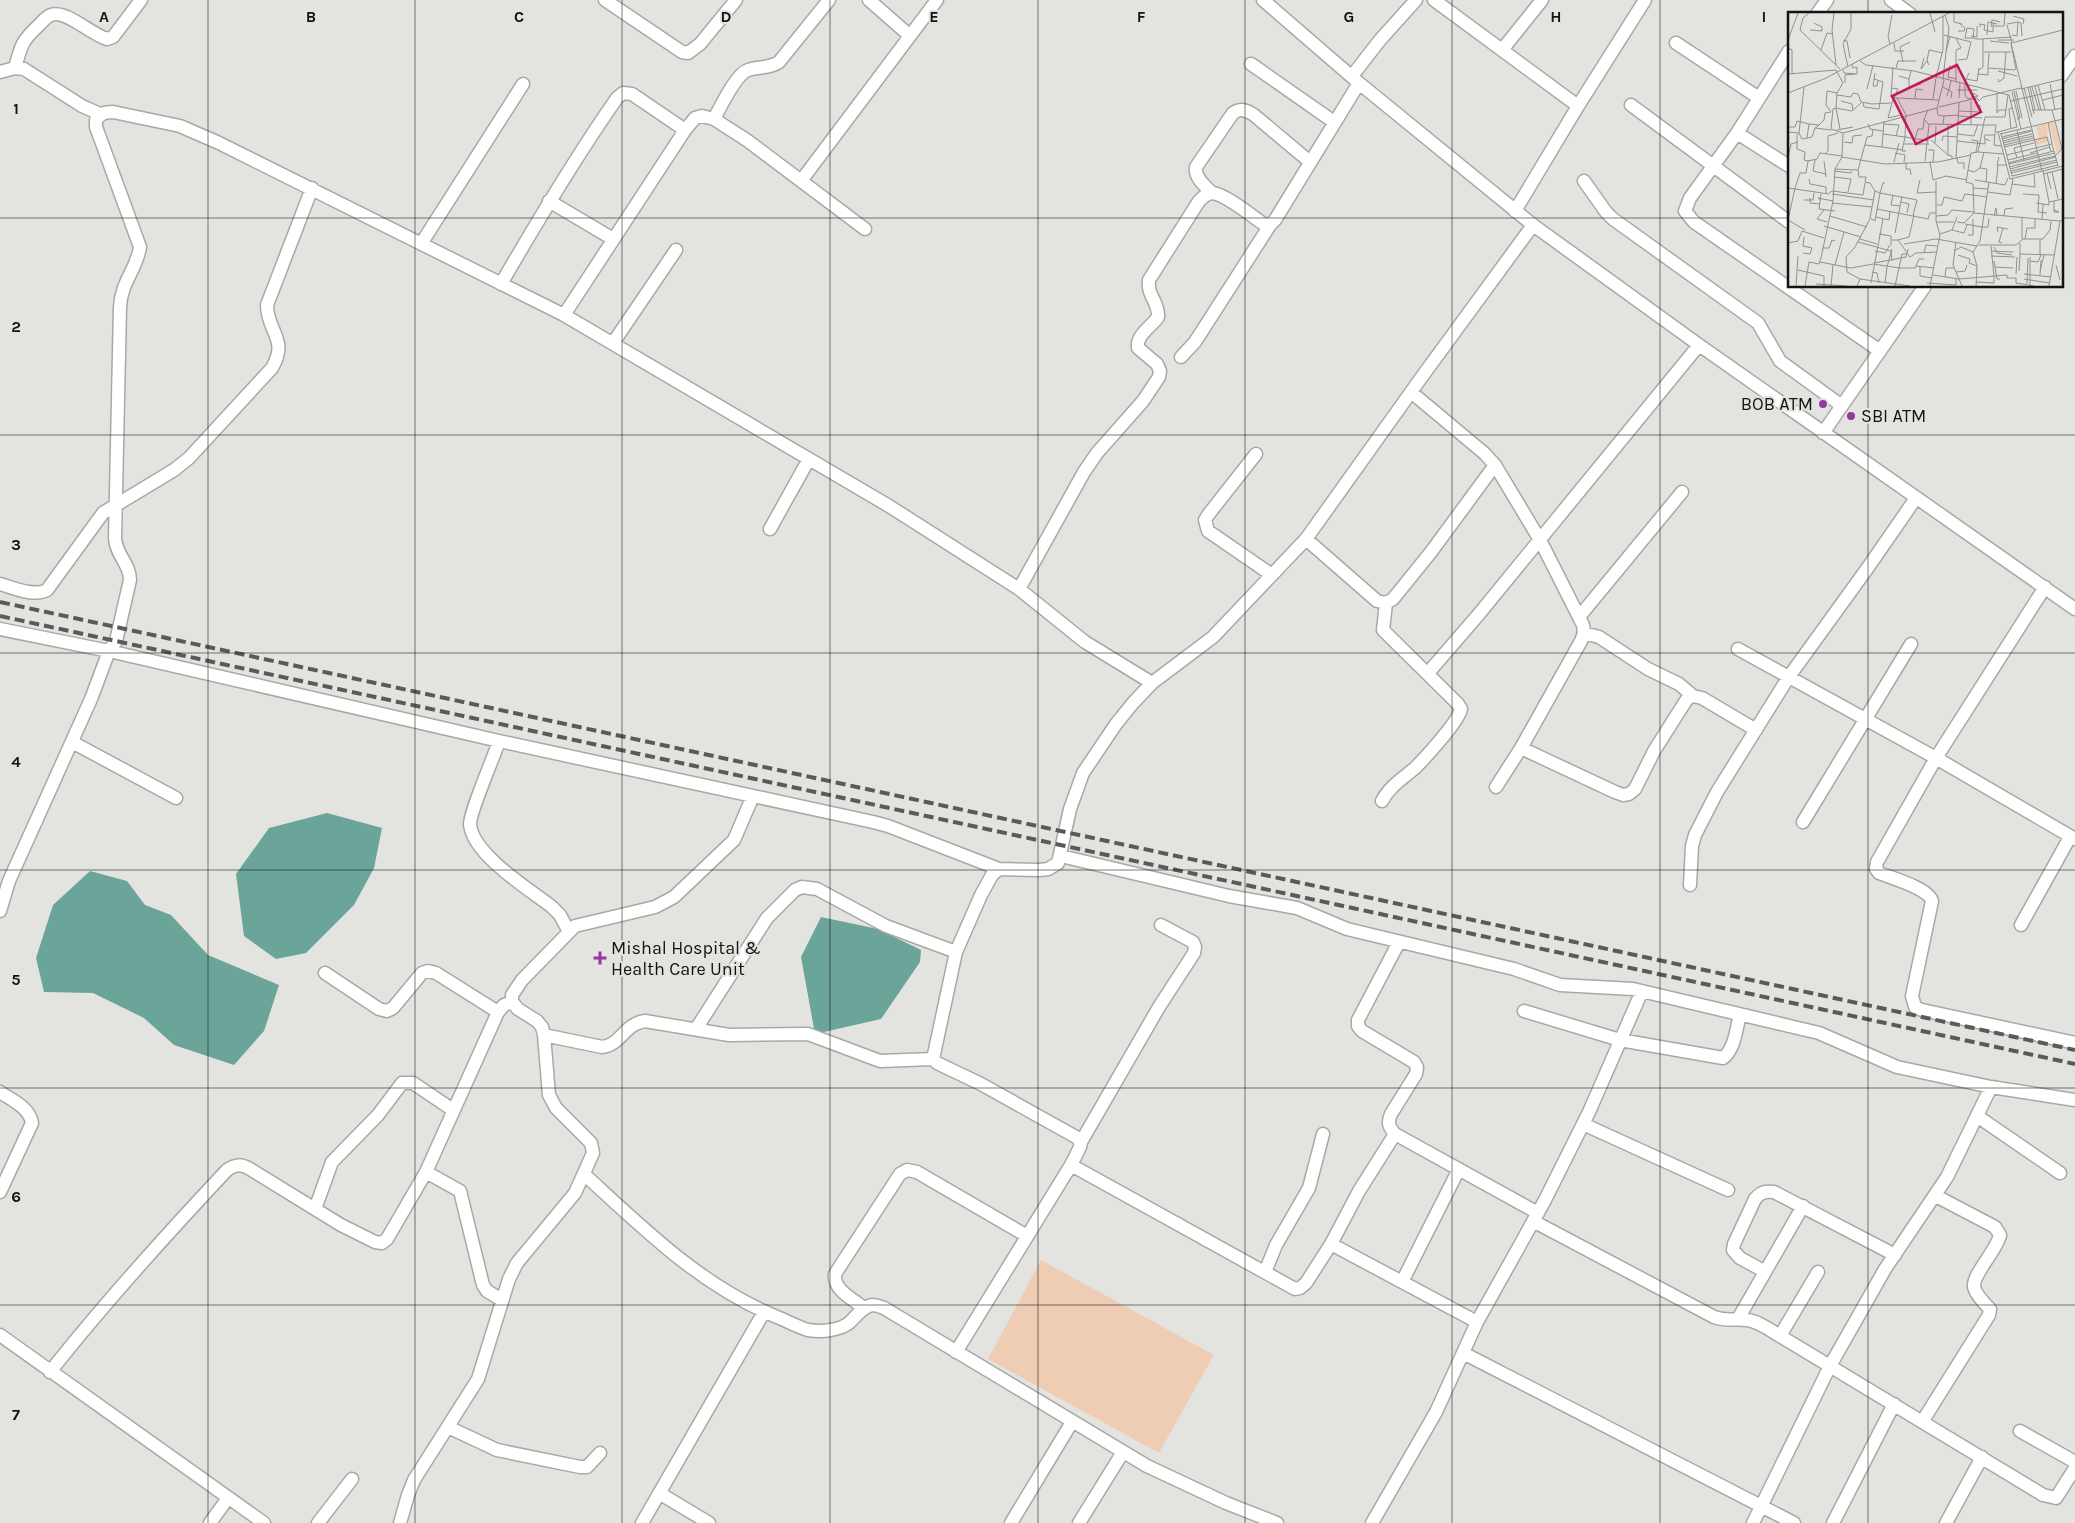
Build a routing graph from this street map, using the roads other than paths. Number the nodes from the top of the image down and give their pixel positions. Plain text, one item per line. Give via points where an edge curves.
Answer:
1 (141, 0) edge
2 (606, 0) edge
3 (736, 0) edge
4 (830, 0) edge
5 (869, 0) edge
6 (937, 0) edge
7 (1263, 0) edge
8 (1434, 0) edge
9 (1542, 0) edge
10 (1645, 0) edge
11 (1827, 0) edge
12 (1891, 0) edge
13 (1411, 2) edge
14 (1818, 12) edge
15 (1907, 12) edge
16 (909, 35) junction
17 (1676, 43) dead end
18 (1502, 50) junction
19 (1788, 53) edge
20 (2075, 56) edge
21 (1251, 64) dead end
22 (15, 68) junction
23 (0, 72) edge
24 (2062, 75) edge
25 (1355, 80) junction
26 (523, 84) dead end
27 (1759, 98) junction
28 (1631, 105) dead end
29 (1578, 106) junction
30 (100, 114) junction
31 (714, 119) junction
32 (1334, 122) junction
33 (684, 130) junction
34 (1737, 133) junction
35 (1310, 162) junction
36 (1714, 165) junction
37 (1788, 165) edge
38 (801, 181) junction
39 (1584, 181) dead end
40 (312, 188) junction
41 (1212, 193) junction
42 (549, 201) junction
43 (1515, 211) junction
44 (1788, 221) edge
45 (1270, 225) junction
46 (1533, 225) junction
47 (865, 229) dead end
48 (613, 239) junction
49 (421, 244) junction
50 (676, 250) dead end
51 (1788, 280) edge
52 (501, 284) junction
53 (1924, 288) edge
54 (1805, 291) edge
55 (564, 315) junction
56 (613, 343) junction
57 (1699, 345) junction
58 (1880, 351) junction
59 (1181, 357) dead end
60 (1411, 392) junction
61 (1842, 406) junction
62 (1823, 433) junction
63 (1256, 454) dead end
64 (809, 459) junction
65 (1495, 465) junction
66 (1682, 492) dead end
67 (1916, 498) junction
68 (116, 504) junction
69 (770, 528) dead end
70 (1306, 539) junction
71 (1540, 540) junction
72 (1272, 576) junction
73 (0, 584) edge
74 (2045, 587) junction
75 (1019, 589) junction
76 (1386, 603) junction
77 (2075, 609) edge
78 (1579, 616) junction
79 (0, 629) edge
80 (1584, 633) junction
81 (1911, 644) dead end
82 (1738, 649) dead end
83 (109, 651) junction
84 (1428, 673) junction
85 (1788, 678) junction
86 (1152, 683) junction
87 (1693, 696) junction
88 (1864, 719) junction
89 (1756, 730) junction
90 (499, 741) junction
91 (72, 742) junction
92 (1521, 748) junction
93 (1936, 758) junction
94 (1496, 788) dead end
95 (753, 796) junction
96 (176, 798) dead end
97 (1382, 801) dead end
98 (1802, 822) dead end
99 (2073, 838) edge
100 (1060, 856) junction
101 (999, 869) junction
102 (4, 879) edge
103 (1690, 885) dead end
104 (0, 911) edge
105 (1161, 925) dead end
106 (2021, 925) dead end
107 (569, 932) junction
108 (1399, 942) junction
109 (956, 952) junction
110 (325, 973) dead end
111 (1642, 991) junction
112 (512, 1002) junction
113 (1524, 1011) dead end
114 (498, 1012) junction
115 (1740, 1015) junction
116 (696, 1029) junction
117 (544, 1035) junction
118 (1620, 1040) junction
119 (2075, 1043) edge
120 (933, 1059) junction
121 (1991, 1087) junction
122 (0, 1092) edge
123 (2075, 1100) edge
124 (453, 1110) junction
125 (1977, 1116) junction
126 (1583, 1124) junction
127 (1323, 1134) dead end
128 (1395, 1134) junction
129 (1081, 1142) junction
130 (1071, 1165) junction
131 (1459, 1169) junction
132 (426, 1172) junction
133 (2060, 1173) dead end
134 (585, 1175) junction
135 (4, 1177) edge
136 (1728, 1190) dead end
137 (0, 1192) edge
138 (1936, 1196) junction
139 (1802, 1206) junction
140 (315, 1209) junction
141 (1536, 1217) junction
142 (1027, 1236) junction
143 (1331, 1244) junction
144 (1895, 1255) junction
145 (1764, 1271) junction
146 (1264, 1272) junction
147 (1818, 1272) dead end
148 (1402, 1282) junction
149 (502, 1300) junction
150 (864, 1308) junction
151 (764, 1312) junction
152 (1738, 1319) junction
153 (1477, 1322) junction
154 (0, 1334) edge
155 (1780, 1336) junction
156 (956, 1352) junction
157 (1463, 1353) junction
158 (1830, 1366) junction
159 (50, 1372) junction
160 (1894, 1404) junction
161 (1072, 1422) junction
162 (1922, 1422) junction
163 (448, 1426) junction
164 (2020, 1430) dead end
165 (1122, 1452) junction
166 (600, 1454) dead end
167 (1982, 1458) junction
168 (2075, 1462) edge
169 (2075, 1468) edge
170 (352, 1479) dead end
171 (659, 1493) junction
172 (228, 1498) junction
173 (1762, 1506) junction
174 (210, 1523) edge
175 (264, 1523) edge
176 (318, 1523) edge
177 (400, 1523) edge
178 (642, 1523) edge
179 (709, 1523) edge
180 (1011, 1523) edge
181 (1079, 1523) edge
182 (1276, 1523) edge
183 (1372, 1523) edge
184 (1753, 1523) edge
185 (1794, 1523) edge
186 (1833, 1523) edge
187 (1946, 1523) edge

1 - 22 street via 113,37 107,40 65,16 49,15 20,46
2 - 3 street via 688,53 700,44
4 - 31 street via 779,62 772,67 746,70 740,76
5 - 16 street
6 - 16 street
7 - 25 street
8 - 18 street
9 - 18 street
10 - 29 street
11 - 14 street
12 - 15 street
13 - 25 street via 1380,40
16 - 38 street
17 - 27 street
18 - 29 street
19 - 27 street
20 - 24 street
21 - 32 street
22 - 23 street
22 - 30 street via 24,69
25 - 32 street
25 - 43 street
26 - 49 street
27 - 34 street
28 - 36 street
29 - 43 street
30 - 40 street via 113,112 180,126
30 - 68 street via 96,127 140,247 120,296
31 - 33 street via 695,118
31 - 38 street
32 - 35 street
33 - 42 street via 632,94 623,93 584,144
33 - 48 street
34 - 36 street
34 - 37 street
35 - 41 street via 1254,115 1239,109 1196,167 1197,176
35 - 45 street
36 - 44 street
36 - 51 street via 1690,198 1685,211 1694,222
38 - 47 street
39 - 61 street via 1613,219 1758,323 1780,361
40 - 49 street
40 - 68 street via 266,305 279,350 272,368 188,458 174,470
41 - 45 street
41 - 75 street via 1199,201 1149,280 1149,294 1158,308 1158,316 1137,343 1138,348 1156,364 1159,377 1084,472
42 - 48 street
42 - 52 street
43 - 46 street
45 - 59 street via 1195,342
46 - 57 street
46 - 60 street
48 - 55 street
49 - 52 street
50 - 56 street
52 - 55 street
53 - 58 street
54 - 58 street
55 - 56 street
56 - 64 street
57 - 62 street
57 - 71 street
58 - 61 street
60 - 65 street
60 - 70 street
61 - 62 street
62 - 67 street
63 - 72 street via 1208,515 1206,526 1208,531
64 - 69 street
64 - 75 street
65 - 71 street
65 - 76 street via 1431,552 1393,599
66 - 78 street
67 - 74 street
67 - 85 street
68 - 73 street via 97,519 47,590 34,592
68 - 83 street via 116,548 130,571 130,580 116,641
70 - 72 street
70 - 76 street via 1377,601
71 - 78 street
71 - 84 street
72 - 86 street via 1213,637
74 - 77 street
74 - 93 street
75 - 86 street via 1085,642
76 - 84 street via 1383,630
78 - 80 street
79 - 83 street
80 - 87 street via 1599,637 1648,669 1679,684
80 - 92 street
81 - 88 street
82 - 85 street
83 - 90 street
83 - 91 street
84 - 97 street via 1458,704 1460,715
85 - 88 street
85 - 89 street
86 - 100 street via 1116,724 1083,773 1070,809
87 - 89 street via 1702,698
87 - 92 street via 1682,704 1635,789 1629,794 1615,792
88 - 93 street
88 - 98 street
89 - 103 street via 1717,792 1695,835
90 - 95 street
90 - 107 street via 471,818 472,832 487,856 552,907
91 - 96 street
91 - 102 street
92 - 94 street
93 - 99 street
93 - 119 street via 1876,869 1922,890 1932,901 1912,1002 1922,1010
95 - 101 street via 888,826
95 - 107 street via 734,840 674,897 655,907 582,924
99 - 106 street
100 - 101 street via 1058,863 1048,869
100 - 108 street via 1228,896 1297,908 1348,929
101 - 109 street via 986,885
102 - 104 street
105 - 129 street via 1193,942 1194,952
107 - 112 street via 515,988
108 - 111 street via 1514,969 1569,987
108 - 128 street via 1358,1020 1362,1031 1414,1062 1417,1067 1388,1121
109 - 116 street via 886,926 817,889 802,887 767,918
109 - 120 street
110 - 114 street via 387,1011 422,973 428,971
111 - 115 street
111 - 118 street
112 - 114 street
112 - 117 street via 537,1021
113 - 118 street
114 - 124 street
115 - 118 street via 1729,1054 1723,1058
115 - 121 street via 1830,1036 1897,1067
116 - 117 street via 636,1022 610,1046 602,1047
116 - 120 street via 729,1035 808,1034 880,1061
117 - 134 street via 549,1095 556,1108 591,1143 593,1153
118 - 126 street
120 - 129 street
121 - 123 street
121 - 125 street
122 - 135 street via 24,1108 31,1115 32,1123
124 - 132 street
124 - 140 street via 413,1083 402,1083 378,1115 332,1162
125 - 133 street
125 - 138 street
126 - 136 street
126 - 141 street
127 - 146 street via 1314,1177
128 - 131 street
128 - 143 street
129 - 130 street
130 - 142 street
130 - 146 street
131 - 141 street
131 - 148 street
132 - 140 street via 382,1243 353,1232
132 - 149 street via 460,1191 483,1285
134 - 149 street via 576,1193 517,1263
134 - 151 street via 648,1234 711,1283
135 - 137 street
138 - 144 street
138 - 162 street via 1995,1227 2000,1235 1974,1285 1976,1293 1990,1309 1989,1315
139 - 144 street
139 - 145 street
139 - 145 street via 1774,1192 1765,1191 1755,1199 1733,1250 1740,1258
140 - 159 street via 250,1169 234,1165 158,1244
141 - 152 street via 1714,1316 1729,1321
141 - 153 street
142 - 150 street via 917,1172 907,1170 900,1174 835,1274 838,1288
142 - 156 street
143 - 146 street via 1300,1288 1295,1289
143 - 148 street
144 - 158 street
145 - 152 street
147 - 155 street
148 - 153 street
149 - 163 street via 478,1379
150 - 151 street via 843,1326 819,1331 807,1330
150 - 156 street via 872,1305 884,1308
151 - 171 street
152 - 155 street via 1752,1321
153 - 157 street
154 - 159 street
155 - 158 street
156 - 161 street
157 - 173 street
157 - 183 street via 1436,1412
158 - 160 street
158 - 173 street
159 - 172 street
160 - 162 street
160 - 186 street
161 - 165 street
161 - 180 street
162 - 167 street
163 - 166 street via 497,1450 580,1467 587,1467
163 - 177 street via 414,1480
164 - 168 street
165 - 181 street
165 - 182 street via 1165,1476
167 - 169 street via 2050,1498 2060,1494
167 - 187 street
170 - 176 street
171 - 178 street
171 - 179 street
172 - 174 street
172 - 175 street
173 - 184 street
173 - 185 street

